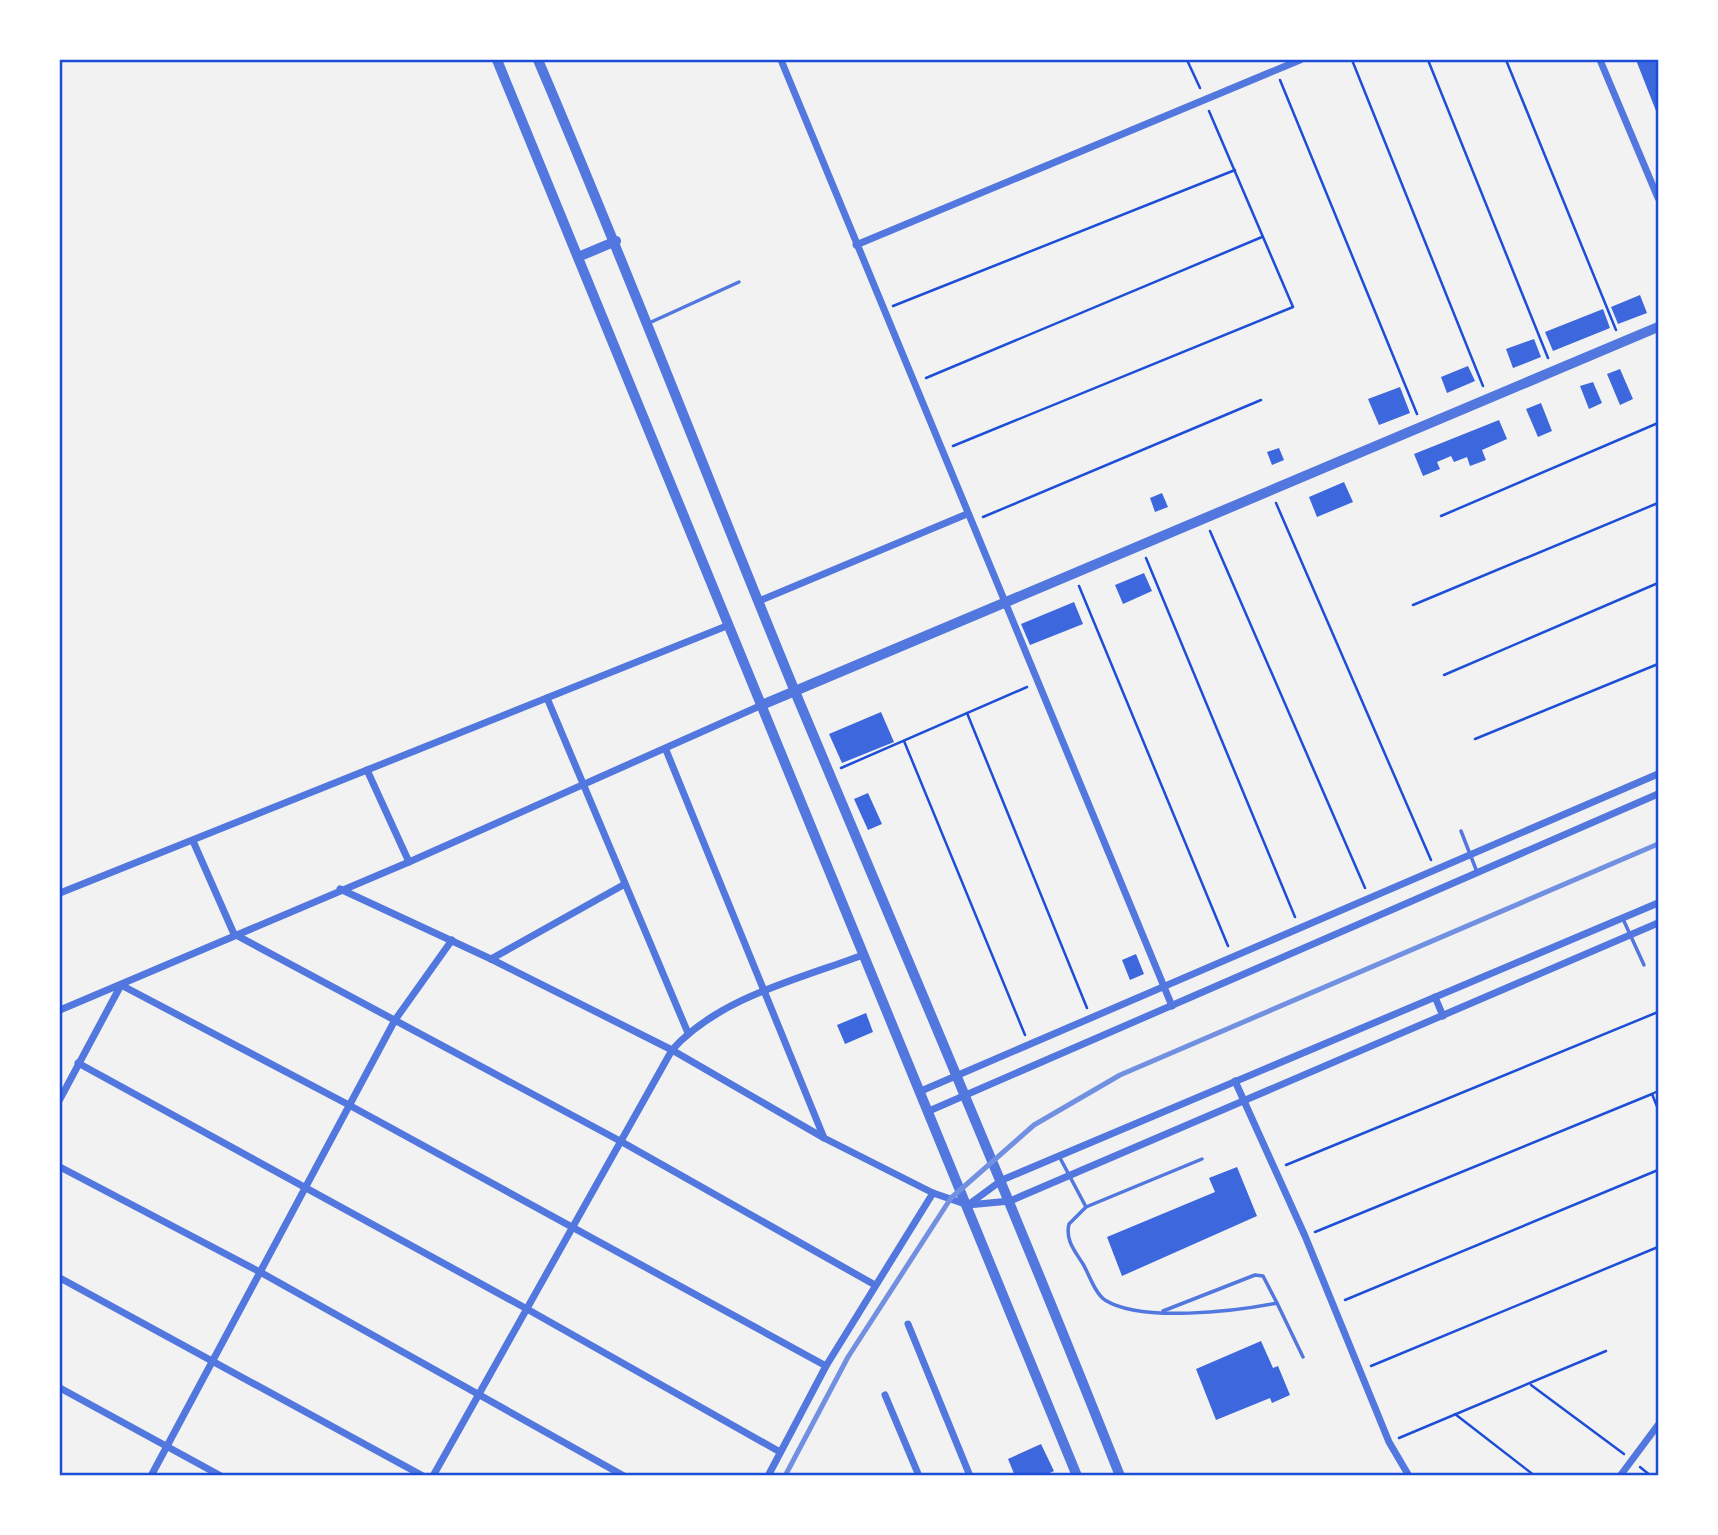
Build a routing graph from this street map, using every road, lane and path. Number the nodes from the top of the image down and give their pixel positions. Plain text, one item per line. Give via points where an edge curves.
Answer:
1 (497, 60) edge
2 (538, 60) edge
3 (781, 60) edge
4 (1187, 60) edge
5 (1300, 60) edge
6 (1352, 60) edge
7 (1428, 60) edge
8 (1506, 60) edge
9 (1600, 60) edge
10 (1276, 70) junction
11 (1205, 99) junction
12 (1235, 170) junction
13 (1658, 198) edge
14 (1263, 236) junction
15 (615, 241) junction
16 (856, 245) junction
17 (578, 257) junction
18 (739, 282) dead end
19 (884, 310) junction
20 (649, 323) junction
21 (1658, 327) edge
22 (1621, 342) junction
23 (1553, 371) junction
24 (913, 383) junction
25 (1488, 399) junction
26 (1261, 400) dead end
27 (1658, 423) edge
28 (1422, 426) junction
29 (941, 451) junction
30 (1271, 491) junction
31 (1658, 503) edge
32 (1441, 516) dead end
33 (968, 518) junction
34 (1205, 519) junction
35 (1140, 546) junction
36 (1073, 574) junction
37 (1658, 583) edge
38 (759, 601) junction
39 (1003, 603) junction
40 (1413, 605) dead end
41 (729, 625) junction
42 (1658, 664) edge
43 (1444, 675) dead end
44 (1037, 683) junction
45 (795, 691) junction
46 (547, 698) junction
47 (762, 705) junction
48 (967, 713) junction
49 (1475, 738) dead end
50 (904, 741) junction
51 (666, 750) junction
52 (367, 769) junction
53 (830, 773) junction
54 (1658, 774) edge
55 (581, 785) junction
56 (1658, 794) edge
57 (1461, 831) dead end
58 (193, 841) junction
59 (1470, 855) junction
60 (409, 862) junction
61 (1436, 870) junction
62 (1478, 873) junction
63 (625, 884) junction
64 (340, 889) junction
65 (60, 892) edge
66 (1370, 898) junction
67 (1658, 903) edge
68 (1622, 919) junction
69 (1658, 923) edge
70 (1300, 928) junction
71 (234, 934) junction
72 (1630, 935) junction
73 (452, 940) junction
74 (863, 955) junction
75 (1233, 957) junction
76 (491, 959) junction
77 (1644, 965) dead end
78 (121, 985) junction
79 (1164, 986) junction
80 (766, 992) junction
81 (1435, 997) junction
82 (1172, 1006) junction
83 (60, 1010) edge
84 (1658, 1012) edge
85 (1443, 1016) junction
86 (1091, 1018) junction
87 (395, 1020) junction
88 (688, 1032) junction
89 (1029, 1044) junction
90 (672, 1051) junction
91 (78, 1063) junction
92 (957, 1075) junction
93 (1235, 1081) junction
94 (921, 1091) junction
95 (1658, 1091) edge
96 (965, 1094) junction
97 (1652, 1094) junction
98 (60, 1098) edge
99 (1244, 1101) junction
100 (349, 1105) junction
101 (1658, 1109) edge
102 (929, 1111) junction
103 (824, 1138) junction
104 (622, 1142) junction
105 (1059, 1156) junction
106 (1202, 1159) dead end
107 (60, 1167) edge
108 (1275, 1170) junction
109 (1658, 1170) edge
110 (1070, 1176) junction
111 (1002, 1180) junction
112 (305, 1188) junction
113 (933, 1193) junction
114 (1010, 1201) junction
115 (968, 1205) junction
116 (1086, 1207) junction
117 (573, 1230) junction
118 (1305, 1236) junction
119 (1658, 1247) edge
120 (260, 1272) junction
121 (60, 1278) edge
122 (875, 1285) junction
123 (1277, 1303) junction
124 (1332, 1305) junction
125 (527, 1309) junction
126 (1161, 1312) junction
127 (908, 1324) dead end
128 (1606, 1351) dead end
129 (1303, 1357) dead end
130 (214, 1359) junction
131 (826, 1366) junction
132 (1360, 1370) junction
133 (1529, 1383) junction
134 (60, 1388) edge
135 (885, 1395) dead end
136 (478, 1396) junction
137 (1455, 1414) junction
138 (1658, 1425) edge
139 (1389, 1442) junction
140 (167, 1446) junction
141 (780, 1452) junction
142 (1632, 1460) junction
143 (151, 1475) edge
144 (221, 1475) edge
145 (423, 1475) edge
146 (433, 1475) edge
147 (624, 1475) edge
148 (768, 1475) edge
149 (919, 1475) edge
150 (970, 1475) edge
151 (1077, 1475) edge
152 (1120, 1475) edge
153 (1409, 1475) edge
154 (1535, 1475) edge
155 (1620, 1475) edge

1 - 17 street
2 - 15 street
3 - 16 street
4 - 11 path
5 - 10 street
6 - 25 path
7 - 23 path
8 - 22 path
9 - 13 street
10 - 11 street
10 - 28 path
11 - 12 path
11 - 16 street
12 - 14 path
12 - 19 path
14 - 24 path
14 - 29 path via 1293,307
15 - 17 street
15 - 20 street
16 - 19 street
17 - 41 street
18 - 20 lane
19 - 24 street
20 - 38 street
21 - 22 street
22 - 23 street
23 - 25 street
24 - 29 street
25 - 28 street
26 - 33 path
27 - 32 path
28 - 30 street
29 - 33 street
30 - 34 street
30 - 61 path
31 - 40 path
33 - 38 street
33 - 39 street
34 - 35 street
34 - 66 path
35 - 36 street
35 - 70 path
36 - 39 street
36 - 75 path
37 - 43 path
38 - 45 street
39 - 44 street
39 - 45 street
41 - 46 street
41 - 47 street
42 - 49 path
44 - 48 path
44 - 79 street
45 - 47 street
45 - 53 street
46 - 52 street
46 - 55 street
47 - 51 street
47 - 74 street
48 - 50 path
48 - 86 path
50 - 53 path
50 - 89 path
51 - 55 street
51 - 80 street
52 - 58 street
52 - 60 street
53 - 92 street
54 - 59 street
55 - 60 street
55 - 63 street
56 - 62 street
57 - 59 lane
58 - 65 street
58 - 71 street
59 - 61 street
59 - 62 lane
60 - 64 street
61 - 66 street
62 - 82 street
63 - 76 street
63 - 88 street
64 - 71 street
64 - 73 street
66 - 70 street
67 - 68 street
68 - 72 lane
68 - 81 street
69 - 72 street
70 - 75 street
71 - 78 street
71 - 87 street
72 - 77 lane
72 - 85 street
73 - 76 street
73 - 87 street
74 - 80 street
74 - 94 street
75 - 79 street
76 - 90 street
78 - 83 street
78 - 91 street
78 - 100 street
79 - 82 street
79 - 86 street
80 - 88 street
80 - 103 street
81 - 85 street
81 - 93 street
82 - 96 street
84 - 108 path
85 - 99 street
86 - 89 street
87 - 100 street
87 - 104 street
88 - 90 street
89 - 92 street
90 - 103 street
90 - 104 street
91 - 98 street
91 - 112 street
92 - 94 street
92 - 96 street
93 - 99 street
93 - 105 street
94 - 102 street
95 - 97 path
96 - 102 street
96 - 111 street
97 - 101 path
97 - 118 path
99 - 108 street
99 - 110 street
100 - 112 street
100 - 117 street
102 - 115 street
103 - 113 street
104 - 117 street
104 - 122 street
105 - 110 lane
105 - 111 street
106 - 116 lane
107 - 120 street
108 - 118 street
109 - 124 path
110 - 114 street
110 - 116 lane
111 - 114 street
111 - 115 street
112 - 120 street
112 - 125 street
113 - 115 street
113 - 122 street
114 - 115 street
114 - 152 street
115 - 151 street
116 - 126 lane via 1069,1224 1069,1239 1102,1298
117 - 125 street
117 - 131 street
118 - 124 street
119 - 132 path
120 - 130 street
120 - 136 street
121 - 130 street
122 - 131 street
123 - 126 lane via 1229,1312
123 - 126 lane via 1263,1276 1255,1275
123 - 129 lane
124 - 132 street
125 - 136 street
125 - 141 street
127 - 150 street
128 - 133 path
130 - 140 street
130 - 145 street
131 - 141 street
132 - 139 street
133 - 137 path
133 - 142 path
134 - 140 street
135 - 149 street
136 - 146 street
136 - 147 street
137 - 139 path
137 - 154 path
138 - 142 street
139 - 153 street
140 - 143 street
140 - 144 street
141 - 148 street
142 - 155 street

